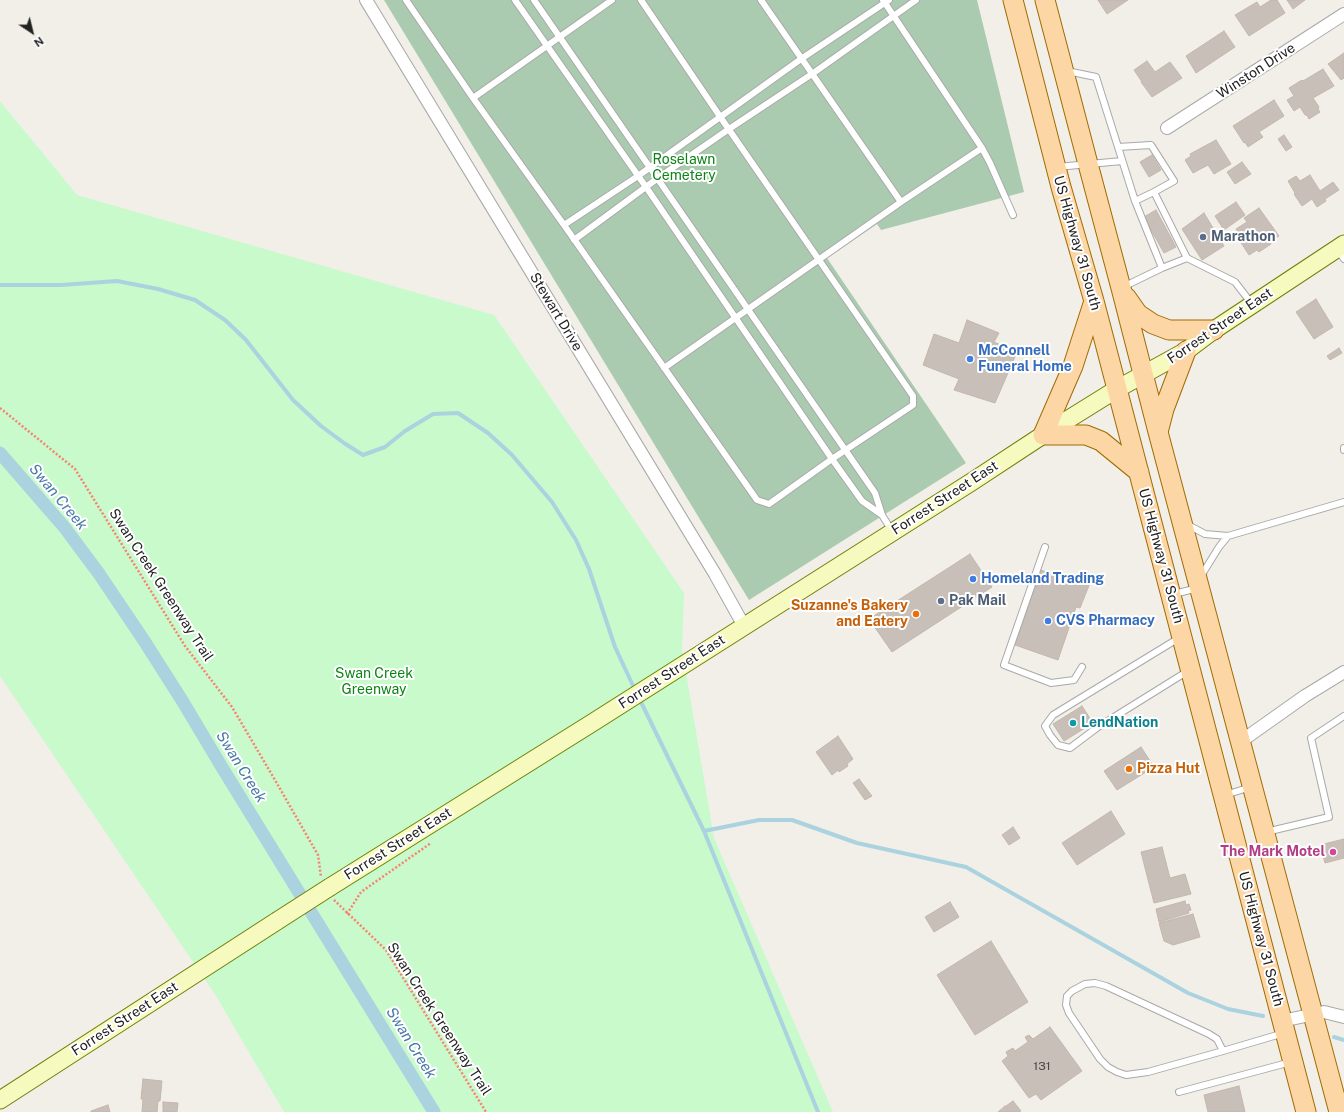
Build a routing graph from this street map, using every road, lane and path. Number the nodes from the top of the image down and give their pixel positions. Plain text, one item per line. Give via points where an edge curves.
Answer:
1 (366, 0) edge
2 (406, 0) edge
3 (515, 0) edge
4 (534, 0) edge
5 (612, 0) edge
6 (642, 0) edge
7 (761, 0) edge
8 (916, 0) edge
9 (1013, 0) edge
10 (1045, 0) edge
11 (886, 1) edge
12 (1344, 14) edge
13 (893, 16) junction
14 (561, 37) junction
15 (547, 46) junction
16 (801, 59) junction
17 (1064, 71) junction
18 (812, 74) junction
19 (473, 98) junction
20 (721, 118) junction
21 (1167, 128) dead end
22 (729, 129) junction
23 (1118, 147) junction
24 (982, 148) junction
25 (1122, 160) junction
26 (1088, 164) junction
27 (651, 167) junction
28 (1056, 167) junction
29 (638, 176) junction
30 (658, 178) junction
31 (646, 187) junction
32 (1154, 192) junction
33 (1135, 201) junction
34 (901, 202) junction
35 (1013, 215) dead end
36 (564, 225) junction
37 (574, 240) junction
38 (1342, 251) edge
39 (1187, 258) junction
40 (820, 260) junction
41 (1162, 268) junction
42 (1122, 290) junction
43 (1094, 302) junction
44 (1252, 304) junction
45 (748, 308) junction
46 (735, 317) junction
47 (1214, 330) junction
48 (1186, 351) junction
49 (664, 368) junction
50 (1143, 375) junction
51 (1117, 389) junction
52 (0, 408) edge
53 (1158, 432) junction
54 (1043, 435) junction
55 (845, 450) junction
56 (832, 459) junction
57 (1139, 472) junction
58 (1344, 502) edge
59 (882, 515) junction
60 (1182, 521) junction
61 (893, 532) junction
62 (1228, 536) junction
63 (1045, 547) dead end
64 (1199, 585) junction
65 (1171, 595) junction
66 (744, 626) junction
67 (1182, 637) junction
68 (1082, 668) dead end
69 (1190, 669) junction
70 (1344, 672) edge
71 (1344, 716) edge
72 (1240, 742) junction
73 (1252, 786) junction
74 (1224, 795) junction
75 (1264, 832) junction
76 (436, 839) dead end
77 (318, 855) dead end
78 (339, 906) dead end
79 (347, 914) junction
80 (1313, 1015) junction
81 (1344, 1016) edge
82 (1284, 1027) junction
83 (1223, 1051) junction
84 (1293, 1061) junction
85 (1179, 1092) dead end
86 (0, 1100) edge
87 (486, 1112) edge
88 (1306, 1112) edge
89 (1339, 1112) edge

1 - 66 street, Stewart Drive via 715,574
2 - 19 lane
3 - 15 lane
4 - 14 lane
5 - 14 lane
6 - 20 lane
7 - 16 lane
8 - 13 lane
9 - 28 main road, US Highway 31 South
10 - 17 main road, US Highway 31 South
11 - 13 lane
11 - 16 lane
12 - 21 street, Winston Drive
13 - 18 lane
13 - 24 lane
14 - 15 lane
14 - 27 lane
15 - 19 lane
15 - 29 lane
16 - 18 lane
16 - 20 lane
17 - 23 lane via 1096,77
17 - 26 main road, US Highway 31 South
18 - 22 lane
18 - 34 lane
19 - 36 lane
20 - 22 lane
20 - 27 lane
22 - 30 lane
22 - 40 lane
23 - 25 lane
23 - 32 lane via 1151,145 1174,181
24 - 34 lane
24 - 35 lane
25 - 26 lane
25 - 33 lane
26 - 28 lane
26 - 42 main road, US Highway 31 South
27 - 29 lane
27 - 30 lane
28 - 43 main road, US Highway 31 South
29 - 31 lane
29 - 36 lane
30 - 31 lane
30 - 45 lane
31 - 37 lane
31 - 46 lane
32 - 33 lane
32 - 39 lane
33 - 41 lane
34 - 40 lane
36 - 37 lane
37 - 49 lane
38 - 44 street, Forrest Street East
39 - 41 lane
39 - 44 lane via 1235,282
40 - 45 lane
40 - 55 lane via 913,396 913,405
41 - 42 lane
42 - 47 main road via 1138,314 1153,324 1169,330
42 - 50 main road, US Highway 31 South
43 - 51 main road, US Highway 31 South
43 - 54 main road via 1073,366
44 - 47 street, Forrest Street East
45 - 46 lane
45 - 55 lane
46 - 49 lane
46 - 56 lane
47 - 48 street, Forrest Street East
48 - 50 street, Forrest Street East
48 - 53 main road
49 - 56 lane via 757,500 769,504
50 - 51 street, Forrest Street East
50 - 53 main road, US Highway 31 South
51 - 54 street, Forrest Street East
51 - 57 main road, US Highway 31 South
52 - 77 path, Swan Creek Greenway Trail via 75,469 185,646 232,707
53 - 60 main road, US Highway 31 South
54 - 57 main road via 1086,435 1101,441
54 - 61 street, Forrest Street East
55 - 56 lane
55 - 59 lane via 875,493
56 - 59 lane via 862,500
57 - 65 main road, US Highway 31 South
58 - 62 lane
59 - 61 lane
60 - 62 lane via 1205,534
60 - 64 main road, US Highway 31 South
61 - 66 street, Forrest Street East
62 - 64 lane via 1202,572
63 - 68 lane via 1004,665 1051,684 1074,680
64 - 65 lane
64 - 72 main road, US Highway 31 South
65 - 67 main road, US Highway 31 South
66 - 86 street, Forrest Street East, bridge via 330,887
67 - 69 main road, US Highway 31 South
67 - 69 lane via 1053,715 1045,726 1058,745 1070,748
69 - 74 main road, US Highway 31 South
70 - 72 street
71 - 75 lane via 1311,738 1329,817
72 - 73 main road, US Highway 31 South
73 - 74 lane
73 - 75 main road, US Highway 31 South
74 - 82 main road, US Highway 31 South
75 - 80 main road, US Highway 31 South
76 - 79 path via 361,892
78 - 79 path, Swan Creek Greenway Trail
79 - 87 path, Swan Creek Greenway Trail via 386,950
80 - 81 street via 1324,1012
80 - 82 street
80 - 89 main road, US Highway 31 South
82 - 83 lane
82 - 84 main road, US Highway 31 South
83 - 83 lane via 1148,1072 1126,1075 1117,1072 1108,1068 1082,1033 1069,1013 1066,1005 1067,996 1085,984 1106,986 1209,1034 1217,1039
84 - 85 lane
84 - 88 main road, US Highway 31 South

